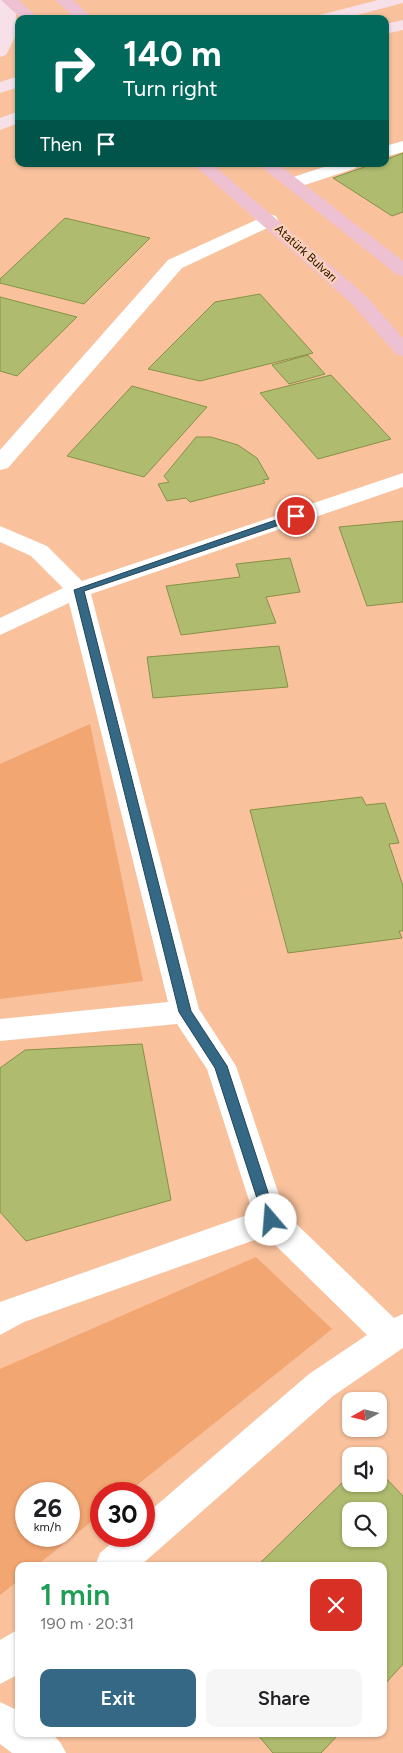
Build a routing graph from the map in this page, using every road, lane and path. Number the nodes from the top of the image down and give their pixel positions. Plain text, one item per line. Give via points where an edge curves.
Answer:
1 (8, 0) edge
2 (63, 0) edge
3 (397, 0) edge
4 (27, 15) edge
5 (83, 15) edge
6 (338, 15) edge
7 (403, 25) edge
8 (389, 28) edge
9 (0, 52) edge
10 (15, 82) edge
11 (0, 88) edge
12 (403, 146) edge
13 (389, 151) edge
14 (206, 167) edge
15 (271, 167) edge
16 (341, 167) edge
17 (293, 184) junction
18 (269, 220) junction
19 (403, 270) edge
20 (403, 350) edge
21 (0, 463) edge
22 (403, 480) edge
23 (0, 533) edge
24 (78, 590) junction
25 (0, 627) edge
26 (185, 1012) junction
27 (0, 1030) edge
28 (271, 1220) junction
29 (0, 1320) edge
30 (397, 1333) edge
31 (118, 1562) edge
32 (15, 1652) edge
33 (0, 1665) edge
34 (0, 1721) edge
35 (15, 1731) edge
36 (23, 1737) edge
37 (46, 1753) edge

1 - 4 main road
1 - 9 main road via 9,33
2 - 5 main road
3 - 6 main road
7 - 8 main road
10 - 11 main road
12 - 13 street
14 - 18 main road, Atatürk Bulvarı
15 - 17 main road
16 - 17 street
17 - 19 main road
18 - 20 main road, Atatürk Bulvarı via 358,299
18 - 21 street via 202,248 175,264
22 - 24 street
23 - 24 street via 39,552
24 - 25 street
24 - 26 street
26 - 27 street
26 - 28 street via 221,1066
28 - 29 street via 12,1312
28 - 30 street
30 - 31 street via 321,1385
32 - 33 street
34 - 35 street
36 - 37 street

